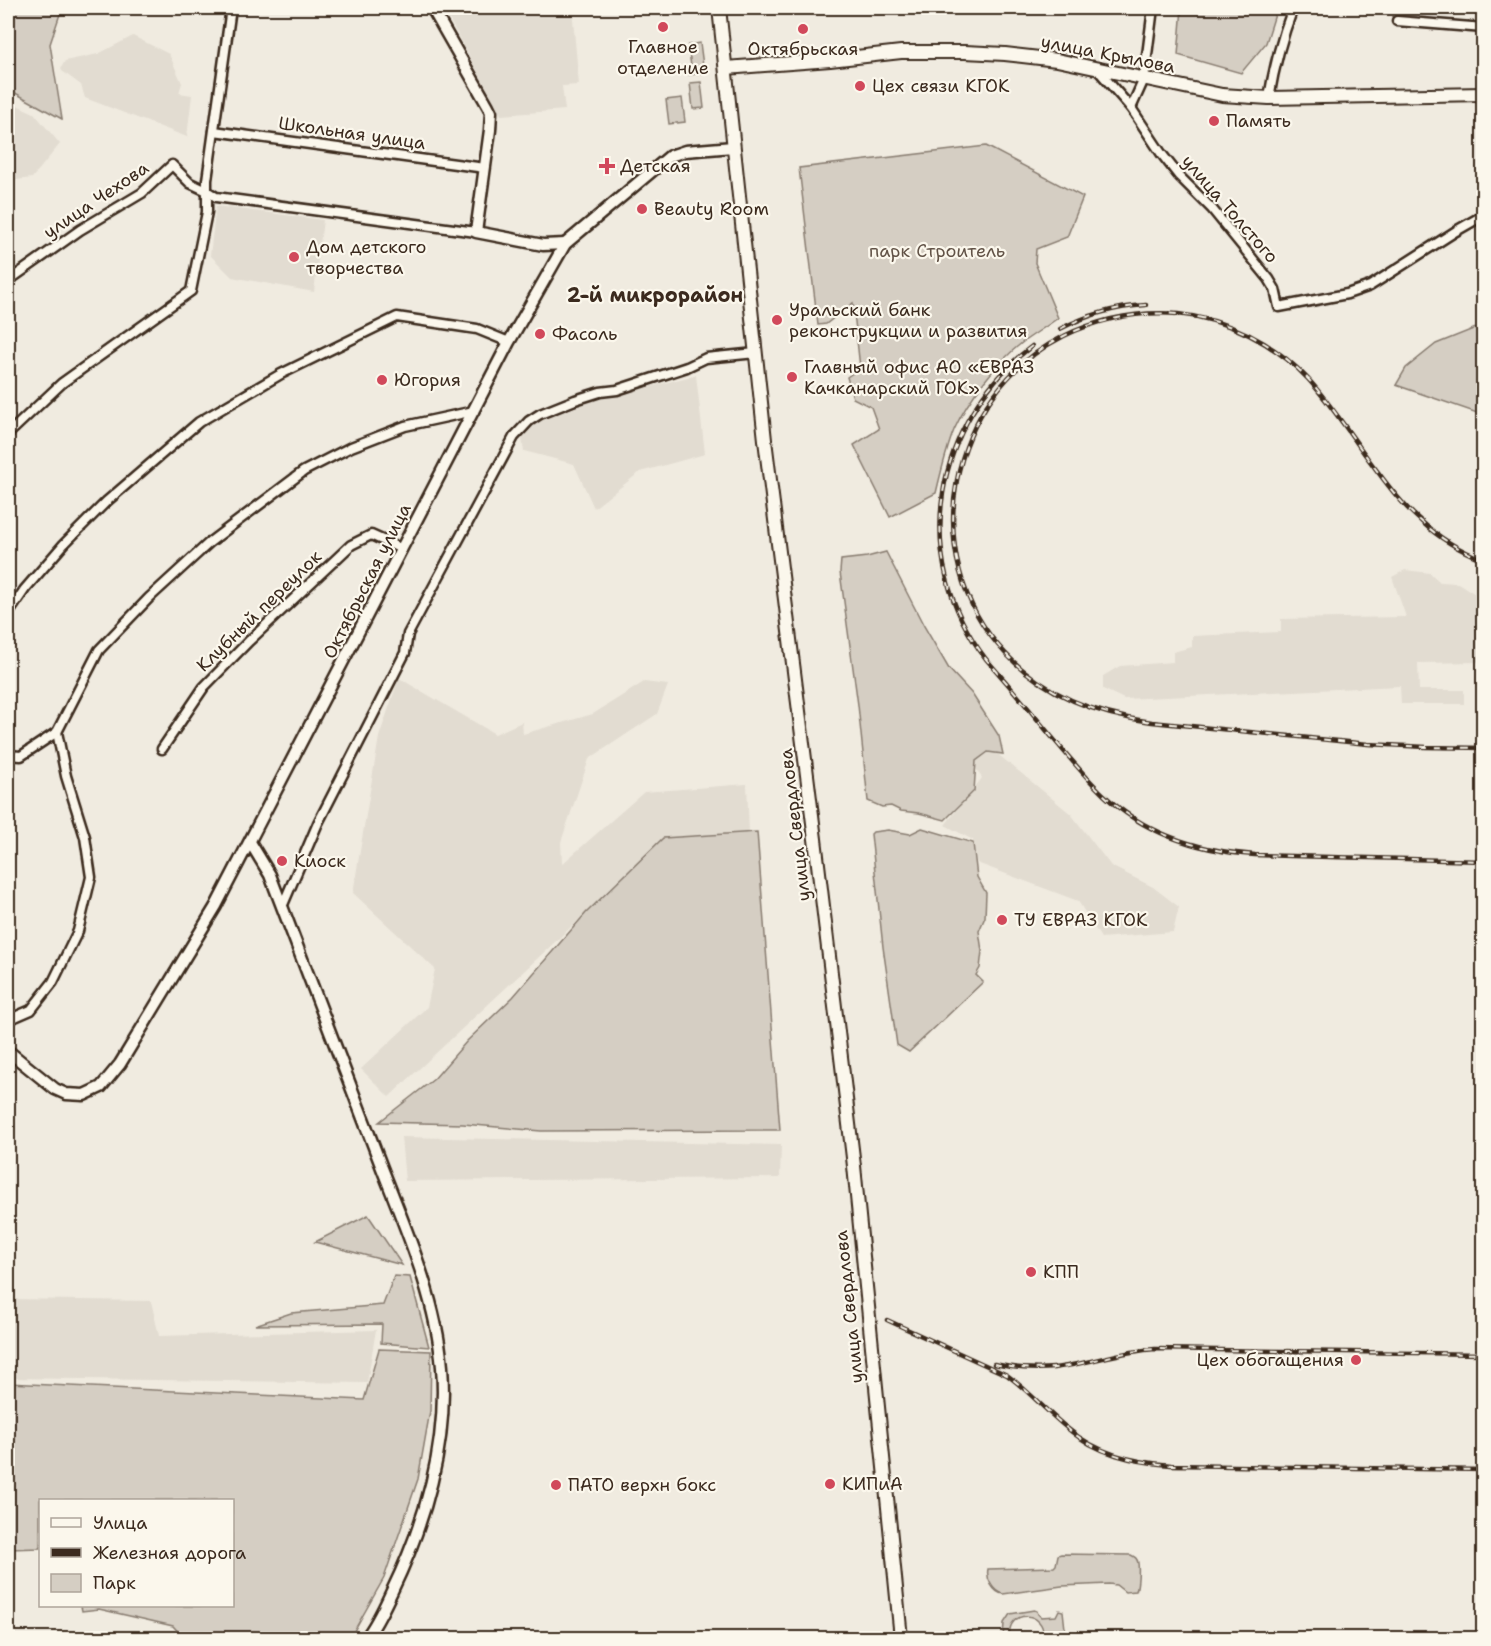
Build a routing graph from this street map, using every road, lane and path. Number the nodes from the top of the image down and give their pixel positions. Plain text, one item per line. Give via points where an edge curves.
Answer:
1 (231, 8) edge
2 (432, 8) edge
3 (719, 8) edge
4 (1153, 8) edge
5 (1293, 8) edge
6 (1397, 21) dead end
7 (1484, 28) edge
8 (726, 68) junction
9 (1098, 70) junction
10 (1144, 79) junction
11 (1484, 94) edge
12 (1269, 98) junction
13 (1131, 108) junction
14 (214, 131) junction
15 (733, 147) junction
16 (485, 168) junction
17 (207, 191) junction
18 (1484, 215) edge
19 (476, 232) junction
20 (565, 244) junction
21 (8, 281) edge
22 (509, 342) junction
23 (756, 353) junction
24 (474, 411) junction
25 (8, 434) edge
26 (402, 549) junction
27 (8, 614) edge
28 (57, 732) junction
29 (162, 749) dead end
30 (8, 755) edge
31 (250, 842) junction
32 (282, 907) junction
33 (8, 1020) edge
34 (8, 1051) edge
35 (366, 1638) edge
36 (901, 1638) edge

1 - 14 street
2 - 16 street via 491,112
3 - 8 main road, улица Свердлова
4 - 10 street
5 - 12 street
6 - 7 street
8 - 9 main road, улица Крылова via 901,52 965,52 1057,60
8 - 15 main road, улица Свердлова
9 - 10 main road, улица Крылова
9 - 13 street, улица Толстого
10 - 12 main road, улица Крылова via 1222,95
10 - 13 street
11 - 12 main road, улица Крылова
13 - 18 street, улица Толстого via 1179,176 1212,209 1269,279 1279,307 1370,286
14 - 16 street, Школьная улица
14 - 17 street
15 - 20 street, Октябрьская улица via 670,156
15 - 23 main road, улица Свердлова
16 - 19 street
17 - 19 street via 216,197
17 - 21 street, улица Чехова via 190,183 172,165 142,193 80,230
17 - 25 street via 207,212 191,291 62,383
19 - 20 street via 543,245
20 - 22 street, Октябрьская улица
22 - 24 street, Октябрьская улица
22 - 27 street via 477,329 397,317 281,374 200,422 106,502 64,544
23 - 32 street via 706,358 617,390 575,400 540,414 514,437 408,634 405,653 318,823
23 - 36 main road, улица Свердлова via 854,1166
24 - 26 street, Октябрьская улица
24 - 28 street via 405,426 351,447 304,471 210,542 99,650
26 - 29 street, Клубный переулок via 371,535 351,545 204,687
26 - 31 street, Октябрьская улица
28 - 30 street via 21,756
28 - 33 street via 85,837 91,877 78,931 54,982 31,1010
31 - 32 street via 270,875
31 - 34 street, Октябрьская улица via 216,906 120,1064 101,1087 84,1095 66,1094
32 - 35 street via 417,1260 437,1328 442,1368 440,1429 424,1508 409,1556

